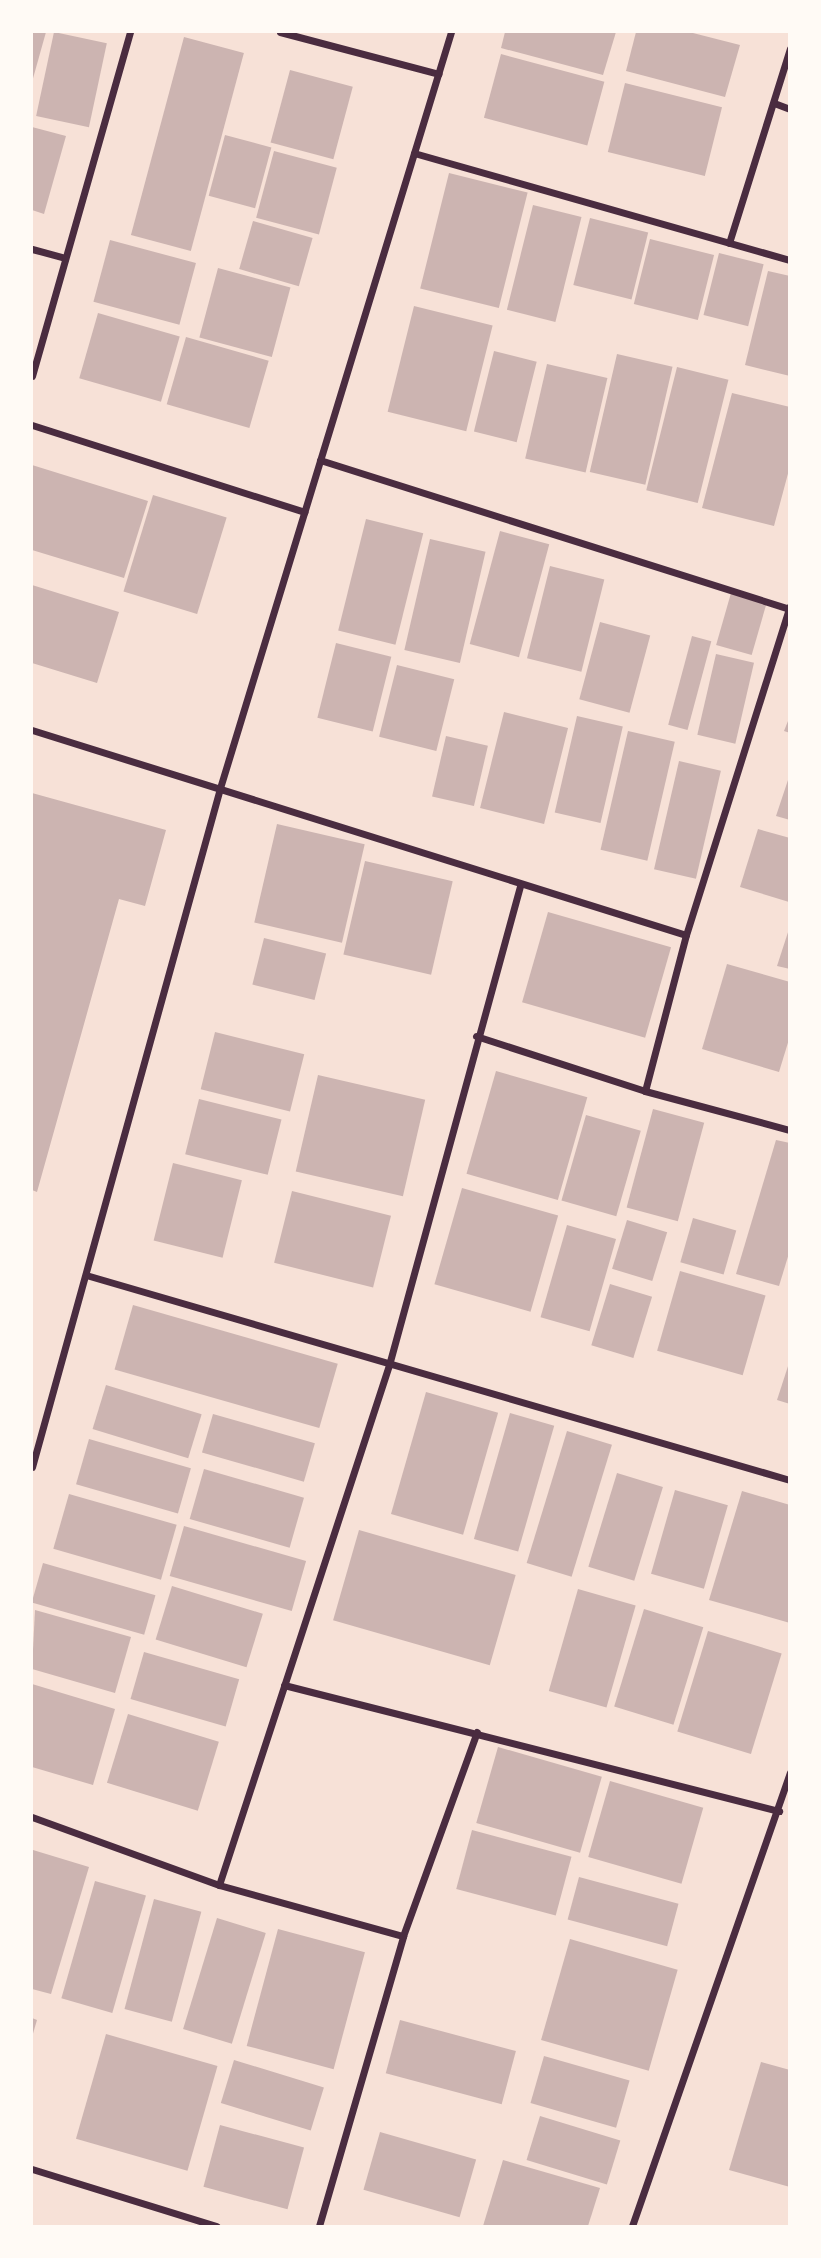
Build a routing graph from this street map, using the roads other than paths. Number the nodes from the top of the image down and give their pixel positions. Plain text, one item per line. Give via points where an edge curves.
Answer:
1 (130, 32) edge
2 (280, 32) edge
3 (452, 32) edge
4 (789, 48) edge
5 (439, 74) junction
6 (774, 103) junction
7 (789, 109) edge
8 (414, 153) junction
9 (729, 243) junction
10 (32, 249) edge
11 (65, 258) junction
12 (789, 260) edge
13 (32, 376) edge
14 (32, 425) edge
15 (320, 460) junction
16 (304, 512) junction
17 (789, 608) edge
18 (32, 730) edge
19 (220, 788) junction
20 (520, 886) junction
21 (686, 935) junction
22 (476, 1035) junction
23 (645, 1091) junction
24 (789, 1130) edge
25 (86, 1275) junction
26 (389, 1365) junction
27 (32, 1467) edge
28 (789, 1480) edge
29 (284, 1685) junction
30 (477, 1732) junction
31 (789, 1773) edge
32 (779, 1811) junction
33 (32, 1817) edge
34 (219, 1885) junction
35 (403, 1936) junction
36 (32, 2169) edge
37 (216, 2227) edge
38 (319, 2227) edge
39 (632, 2227) edge

1 - 11 street
2 - 5 street
3 - 5 street
4 - 6 street
5 - 8 street
6 - 7 street
6 - 9 street
8 - 9 street
8 - 15 street
9 - 12 street
10 - 11 street
11 - 13 street
14 - 16 street
15 - 16 street
15 - 17 street
16 - 19 street
17 - 21 street
18 - 19 street
19 - 20 street
19 - 25 street
20 - 21 street
20 - 22 street
21 - 23 street
22 - 23 street
22 - 26 street
23 - 24 street
25 - 26 street
25 - 27 street
26 - 28 street
26 - 29 street
29 - 30 street
29 - 34 street
30 - 32 street
30 - 35 street
31 - 32 street
32 - 39 street
33 - 34 street
34 - 35 street
35 - 38 street
36 - 37 street

